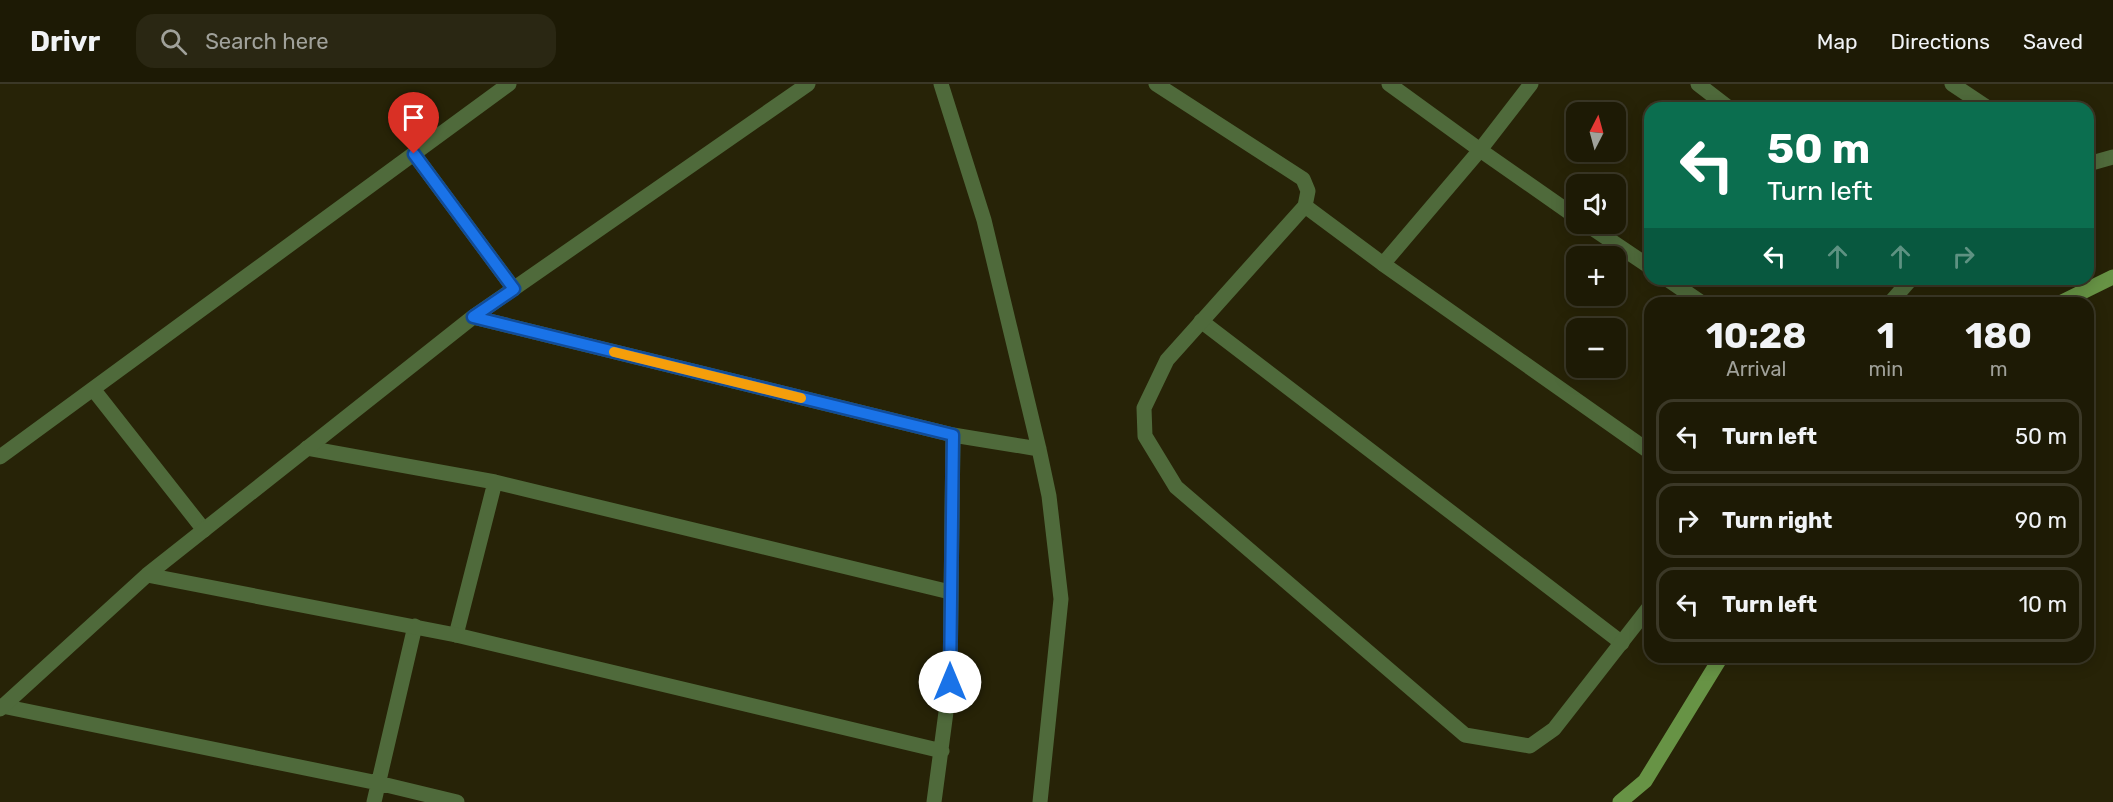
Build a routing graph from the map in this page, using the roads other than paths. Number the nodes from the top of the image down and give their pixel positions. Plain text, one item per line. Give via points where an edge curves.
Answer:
1 (509, 84) edge
2 (808, 84) edge
3 (941, 84) edge
4 (1156, 84) edge
5 (1389, 84) edge
6 (1531, 84) edge
7 (1698, 84) edge
8 (1952, 84) edge
9 (1721, 102) edge
10 (1980, 102) edge
11 (1480, 150) junction
12 (414, 154) junction
13 (2113, 157) edge
14 (2094, 162) edge
15 (1305, 206) junction
16 (1566, 210) edge
17 (1601, 234) edge
18 (1644, 263) edge
19 (1383, 264) junction
20 (2113, 277) edge
21 (1676, 285) edge
22 (1906, 285) edge
23 (514, 289) junction
24 (1693, 297) edge
25 (1895, 297) edge
26 (2072, 297) edge
27 (473, 317) junction
28 (1201, 321) junction
29 (93, 389) junction
30 (953, 435) junction
31 (307, 448) junction
32 (1644, 448) edge
33 (1039, 449) junction
34 (0, 457) edge
35 (495, 482) junction
36 (204, 530) junction
37 (147, 575) junction
38 (950, 592) junction
39 (1644, 614) edge
40 (415, 626) junction
41 (456, 635) junction
42 (1622, 643) junction
43 (1717, 663) edge
44 (1, 707) edge
45 (942, 752) junction
46 (378, 783) junction
47 (374, 802) edge
48 (457, 802) edge
49 (934, 802) edge
50 (1040, 802) edge
51 (1620, 802) edge

1 - 12 street
2 - 23 street
3 - 33 street via 984,220
4 - 15 street via 1303,179 1308,191
5 - 11 street
6 - 11 street
7 - 9 street
8 - 10 street
11 - 16 street
11 - 19 street
12 - 23 street
12 - 29 street
13 - 14 street
15 - 19 street
15 - 28 street
17 - 18 street
19 - 32 street
20 - 26 street
21 - 24 street
22 - 25 street
23 - 27 street
27 - 30 street
27 - 31 street
28 - 42 street
28 - 42 street via 1167,360 1144,408 1145,436 1176,487 1465,735 1530,746 1554,729
29 - 34 street
29 - 36 street
30 - 33 street
30 - 38 street
31 - 35 street
31 - 36 street
33 - 50 street via 1061,599
35 - 38 street
35 - 41 street
36 - 37 street
37 - 40 street
37 - 44 street
38 - 45 street via 950,682
39 - 42 street
40 - 41 street
40 - 46 street
41 - 45 street
43 - 51 street via 1645,781
44 - 46 street
45 - 49 street
46 - 47 street
46 - 48 street

